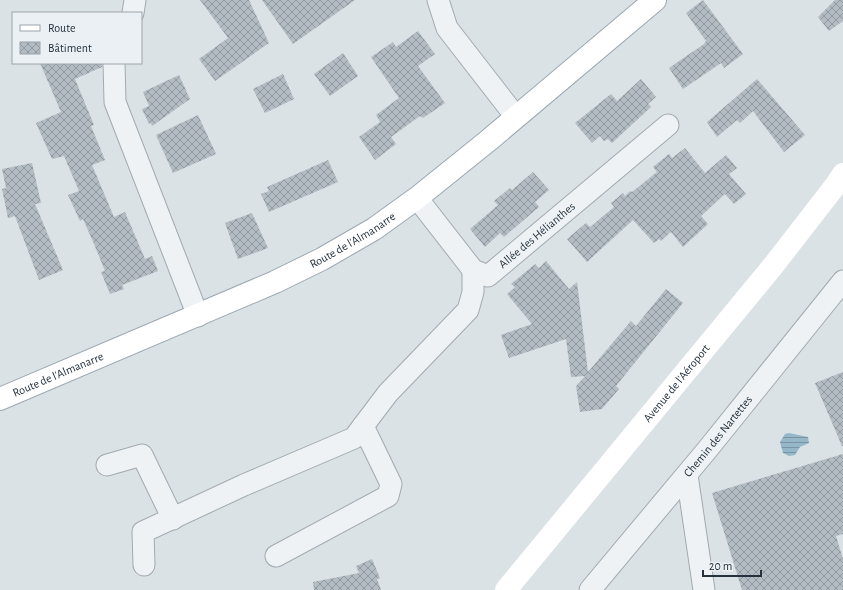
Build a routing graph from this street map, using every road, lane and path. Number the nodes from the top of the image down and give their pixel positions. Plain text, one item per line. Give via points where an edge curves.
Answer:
1 (135, 0) edge
2 (438, 0) edge
3 (655, 0) edge
4 (133, 12) edge
5 (114, 64) edge
6 (516, 117) junction
7 (668, 126) dead end
8 (843, 174) edge
9 (417, 198) junction
10 (473, 270) junction
11 (843, 281) edge
12 (198, 316) junction
13 (0, 399) edge
14 (363, 426) junction
15 (107, 465) dead end
16 (687, 475) junction
17 (173, 519) junction
18 (276, 556) dead end
19 (144, 565) dead end
20 (506, 590) edge
21 (590, 590) edge
22 (704, 590) edge

1 - 4 street
2 - 6 street via 446,28
3 - 6 main road, Route de l'Almanarre
5 - 12 street via 115,102
6 - 9 main road, Route de l'Almanarre
7 - 10 street, Allée des Hélianthes via 488,276
8 - 20 main road, Avenue de l'Aéroport via 774,266
9 - 10 street
9 - 12 main road, Route de l'Almanarre via 374,229 322,259
10 - 14 street via 473,292 468,310 388,393
11 - 16 street, Chemin des Nartettes
12 - 13 main road, Route de l'Almanarre
14 - 17 street via 354,438 244,485
14 - 18 street via 391,484 388,496
15 - 17 street via 142,455
16 - 21 street, Chemin des Nartettes
16 - 22 street
17 - 19 street via 143,532

